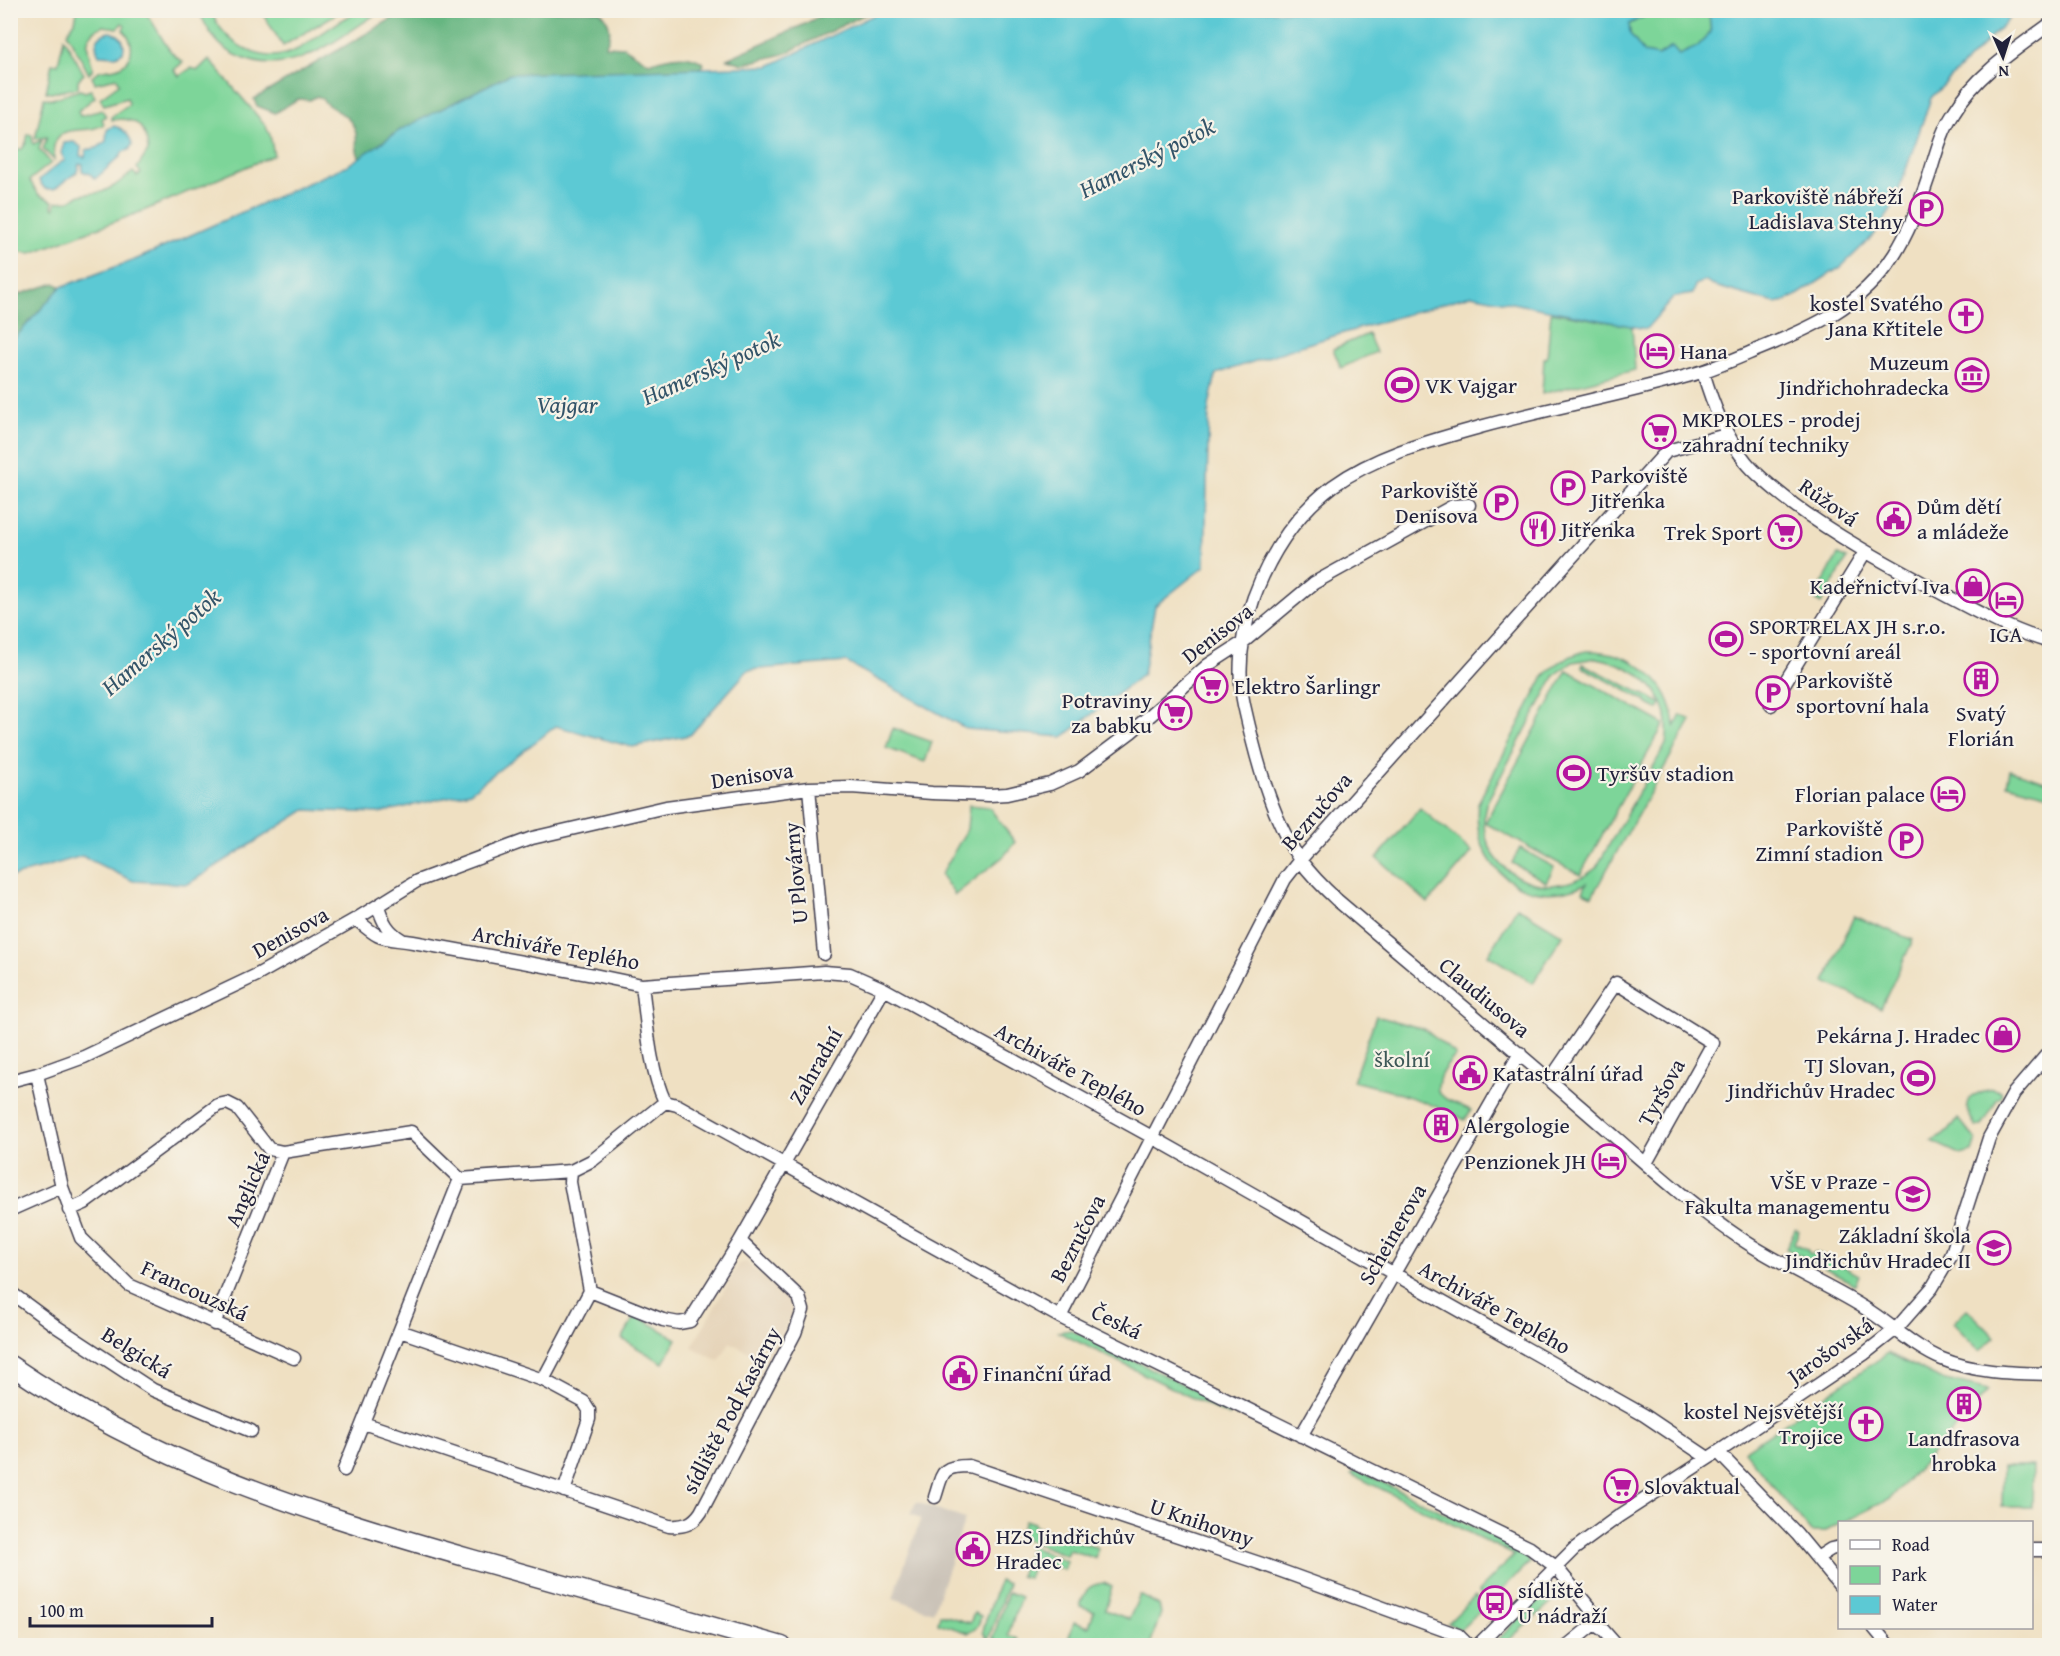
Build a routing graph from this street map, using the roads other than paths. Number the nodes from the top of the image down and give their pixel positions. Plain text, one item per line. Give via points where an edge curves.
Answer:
1 (2049, 24) edge
2 (1703, 372) junction
3 (1726, 435) junction
4 (1469, 505) dead end
5 (1865, 552) junction
6 (2049, 642) edge
7 (1242, 643) junction
8 (1771, 705) dead end
9 (809, 788) junction
10 (1300, 860) junction
11 (378, 906) junction
12 (356, 920) junction
13 (403, 940) junction
14 (824, 954) dead end
15 (642, 985) junction
16 (884, 989) junction
17 (2049, 1051) edge
18 (1520, 1053) junction
19 (37, 1074) junction
20 (1550, 1080) junction
21 (10, 1081) edge
22 (665, 1102) junction
23 (1152, 1137) junction
24 (283, 1152) junction
25 (1646, 1163) junction
26 (783, 1164) junction
27 (571, 1171) junction
28 (460, 1179) junction
29 (62, 1187) junction
30 (10, 1210) edge
31 (69, 1210) junction
32 (740, 1241) junction
33 (1393, 1274) junction
34 (590, 1291) junction
35 (10, 1292) edge
36 (1060, 1317) junction
37 (214, 1324) junction
38 (1896, 1329) junction
39 (400, 1331) junction
40 (294, 1358) dead end
41 (10, 1365) edge
42 (2049, 1374) edge
43 (543, 1380) junction
44 (363, 1423) junction
45 (251, 1431) dead end
46 (1301, 1436) junction
47 (1713, 1455) junction
48 (344, 1470) dead end
49 (564, 1491) junction
50 (935, 1497) dead end
51 (1838, 1547) edge
52 (2033, 1550) edge
53 (2049, 1550) edge
54 (1816, 1558) junction
55 (1556, 1567) junction
56 (1838, 1585) edge
57 (1594, 1624) junction
58 (1875, 1629) edge
59 (782, 1646) edge
60 (1468, 1646) edge
61 (1477, 1646) edge
62 (1567, 1646) edge
63 (1617, 1646) edge
64 (1889, 1646) edge

1 - 2 street, Claudiusova via 1964,95 1943,130 1906,237 1879,278 1842,308 1798,333
2 - 3 street, Růžová
2 - 7 street, Claudiusova via 1434,440 1354,472 1307,511 1273,556 1248,614
3 - 5 street, Růžová via 1746,462 1777,491
3 - 10 street, Bezručova via 1667,451
4 - 7 street, Denisova via 1453,506 1314,583
5 - 6 street, Růžová via 1963,604
5 - 8 street
7 - 9 street, Denisova via 1208,665 1079,771 1050,784 989,795
7 - 10 street, Claudiusova via 1241,691 1253,745 1287,839
9 - 11 street, Denisova via 666,807 532,838 417,881
9 - 14 street, U Plovárny
10 - 18 street, Claudiusova via 1337,900
10 - 23 street, Bezručova via 1285,879
11 - 12 street, Denisova
11 - 13 street via 390,933
12 - 13 street, Archiváře Teplého via 377,937
12 - 19 street, Denisova via 257,975 84,1057
13 - 15 street, Archiváře Teplého
15 - 16 street, Archiváře Teplého via 824,972 850,974
15 - 22 street via 655,1070
16 - 23 street, Archiváře Teplého
16 - 26 street, Zahradní
17 - 38 street, Jarošovská via 2014,1093 1989,1137 1942,1274
18 - 20 street, Claudiusova
18 - 33 street, Scheinerova
19 - 21 street, Denisova
19 - 29 street, Francouzská
20 - 25 street, Claudiusova
20 - 25 street, Tyršova via 1616,983 1713,1043
22 - 26 street, Česká
22 - 27 street via 593,1160
23 - 33 street, Archiváře Teplého
23 - 36 street, Bezručova
24 - 28 street, Anglická via 411,1132
24 - 31 street via 269,1149 237,1108 218,1105 85,1203
24 - 37 street, Anglická
25 - 38 street, Claudiusova via 1739,1238 1863,1306
26 - 32 street
26 - 36 street, Česká
27 - 28 street
27 - 34 street
28 - 39 street
29 - 30 street
29 - 31 street, Francouzská
31 - 37 street, Francouzská via 81,1238 129,1285
32 - 34 street via 690,1322 663,1320
32 - 49 street, sídliště Pod Kasárny via 799,1297 803,1310 795,1333 696,1520 680,1527 669,1526
33 - 46 street, Scheinerova
33 - 47 street, Archiváře Teplého
34 - 43 street
35 - 45 street, Belgická via 153,1390
36 - 46 street, Česká
37 - 40 street, Francouzská
38 - 42 street, Claudiusova via 1929,1353 1965,1367
38 - 47 street, Jarošovská
39 - 43 street
39 - 44 street
41 - 59 main road via 130,1436 256,1491 432,1548
43 - 49 street via 584,1402 589,1410
44 - 48 street
44 - 49 street, sídliště Pod Kasárny
46 - 55 street, Česká via 1530,1548
47 - 54 street, Archiváře Teplého via 1731,1467
47 - 55 street, Jarošovská via 1619,1516
50 - 60 street, U Knihovny via 943,1473 951,1466 969,1466 1413,1618 1458,1635
51 - 54 street
52 - 53 street
54 - 56 street, Archiváře Teplého
55 - 57 street via 1589,1607
55 - 61 street, Jarošovská
57 - 62 street
57 - 63 street
58 - 64 street

